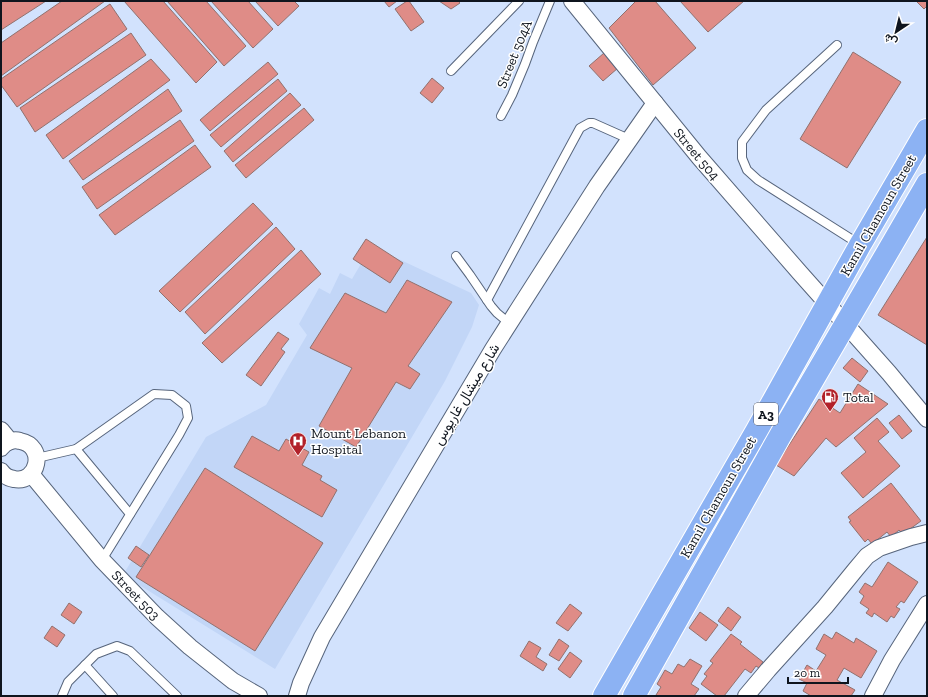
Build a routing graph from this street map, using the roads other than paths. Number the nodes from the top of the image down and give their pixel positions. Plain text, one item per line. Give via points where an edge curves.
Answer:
1 (519, 1) edge
2 (550, 1) edge
3 (572, 1) edge
4 (837, 45) dead end
5 (451, 71) dead end
6 (655, 103) junction
7 (501, 116) dead end
8 (927, 130) edge
9 (629, 139) junction
10 (927, 184) edge
11 (860, 245) junction
12 (456, 256) dead end
13 (487, 300) junction
14 (827, 304) junction
15 (509, 323) junction
16 (845, 323) junction
17 (927, 419) edge
18 (4, 440) edge
19 (76, 449) junction
20 (37, 458) junction
21 (31, 474) junction
22 (4, 479) edge
23 (130, 514) junction
24 (927, 533) edge
25 (102, 560) junction
26 (927, 604) edge
27 (85, 665) junction
28 (62, 696) edge
29 (112, 696) edge
30 (177, 696) edge
31 (258, 696) edge
32 (297, 696) edge
33 (604, 696) edge
34 (634, 696) edge
35 (746, 696) edge
36 (874, 696) edge

1 - 5 lane
2 - 7 lane, Street 504A
3 - 6 street, Street 504
4 - 11 lane via 766,110 742,142 742,158 747,170 758,180
6 - 9 street, شارع ميشال غاريوس
6 - 14 street, Street 504 via 698,157
8 - 11 highway, Kamil Chamoun Street / A3
9 - 13 lane via 589,123 580,128
9 - 15 street, شارع ميشال غاريوس
10 - 16 highway, Kamil Chamoun Street / A3
11 - 14 highway, Kamil Chamoun Street / A3
12 - 13 lane
13 - 15 lane
14 - 16 street, Street 504
14 - 33 highway, Kamil Chamoun Street / A3
15 - 32 street, شارع ميشال غاريوس via 322,637
16 - 17 street, Street 504
16 - 34 highway, Kamil Chamoun Street / A3
18 - 20 street via 25,442 31,446
19 - 20 lane
19 - 23 lane
19 - 23 lane via 154,394 172,395 186,406 188,418
20 - 21 street
21 - 22 street via 24,479
21 - 25 street, Street 503
23 - 25 lane
24 - 35 street via 879,548 867,556
25 - 31 street, Street 503 via 156,617 190,647 233,681
26 - 36 street via 892,660
27 - 28 lane via 68,682
27 - 29 lane
27 - 30 lane via 96,654 117,646 130,651

